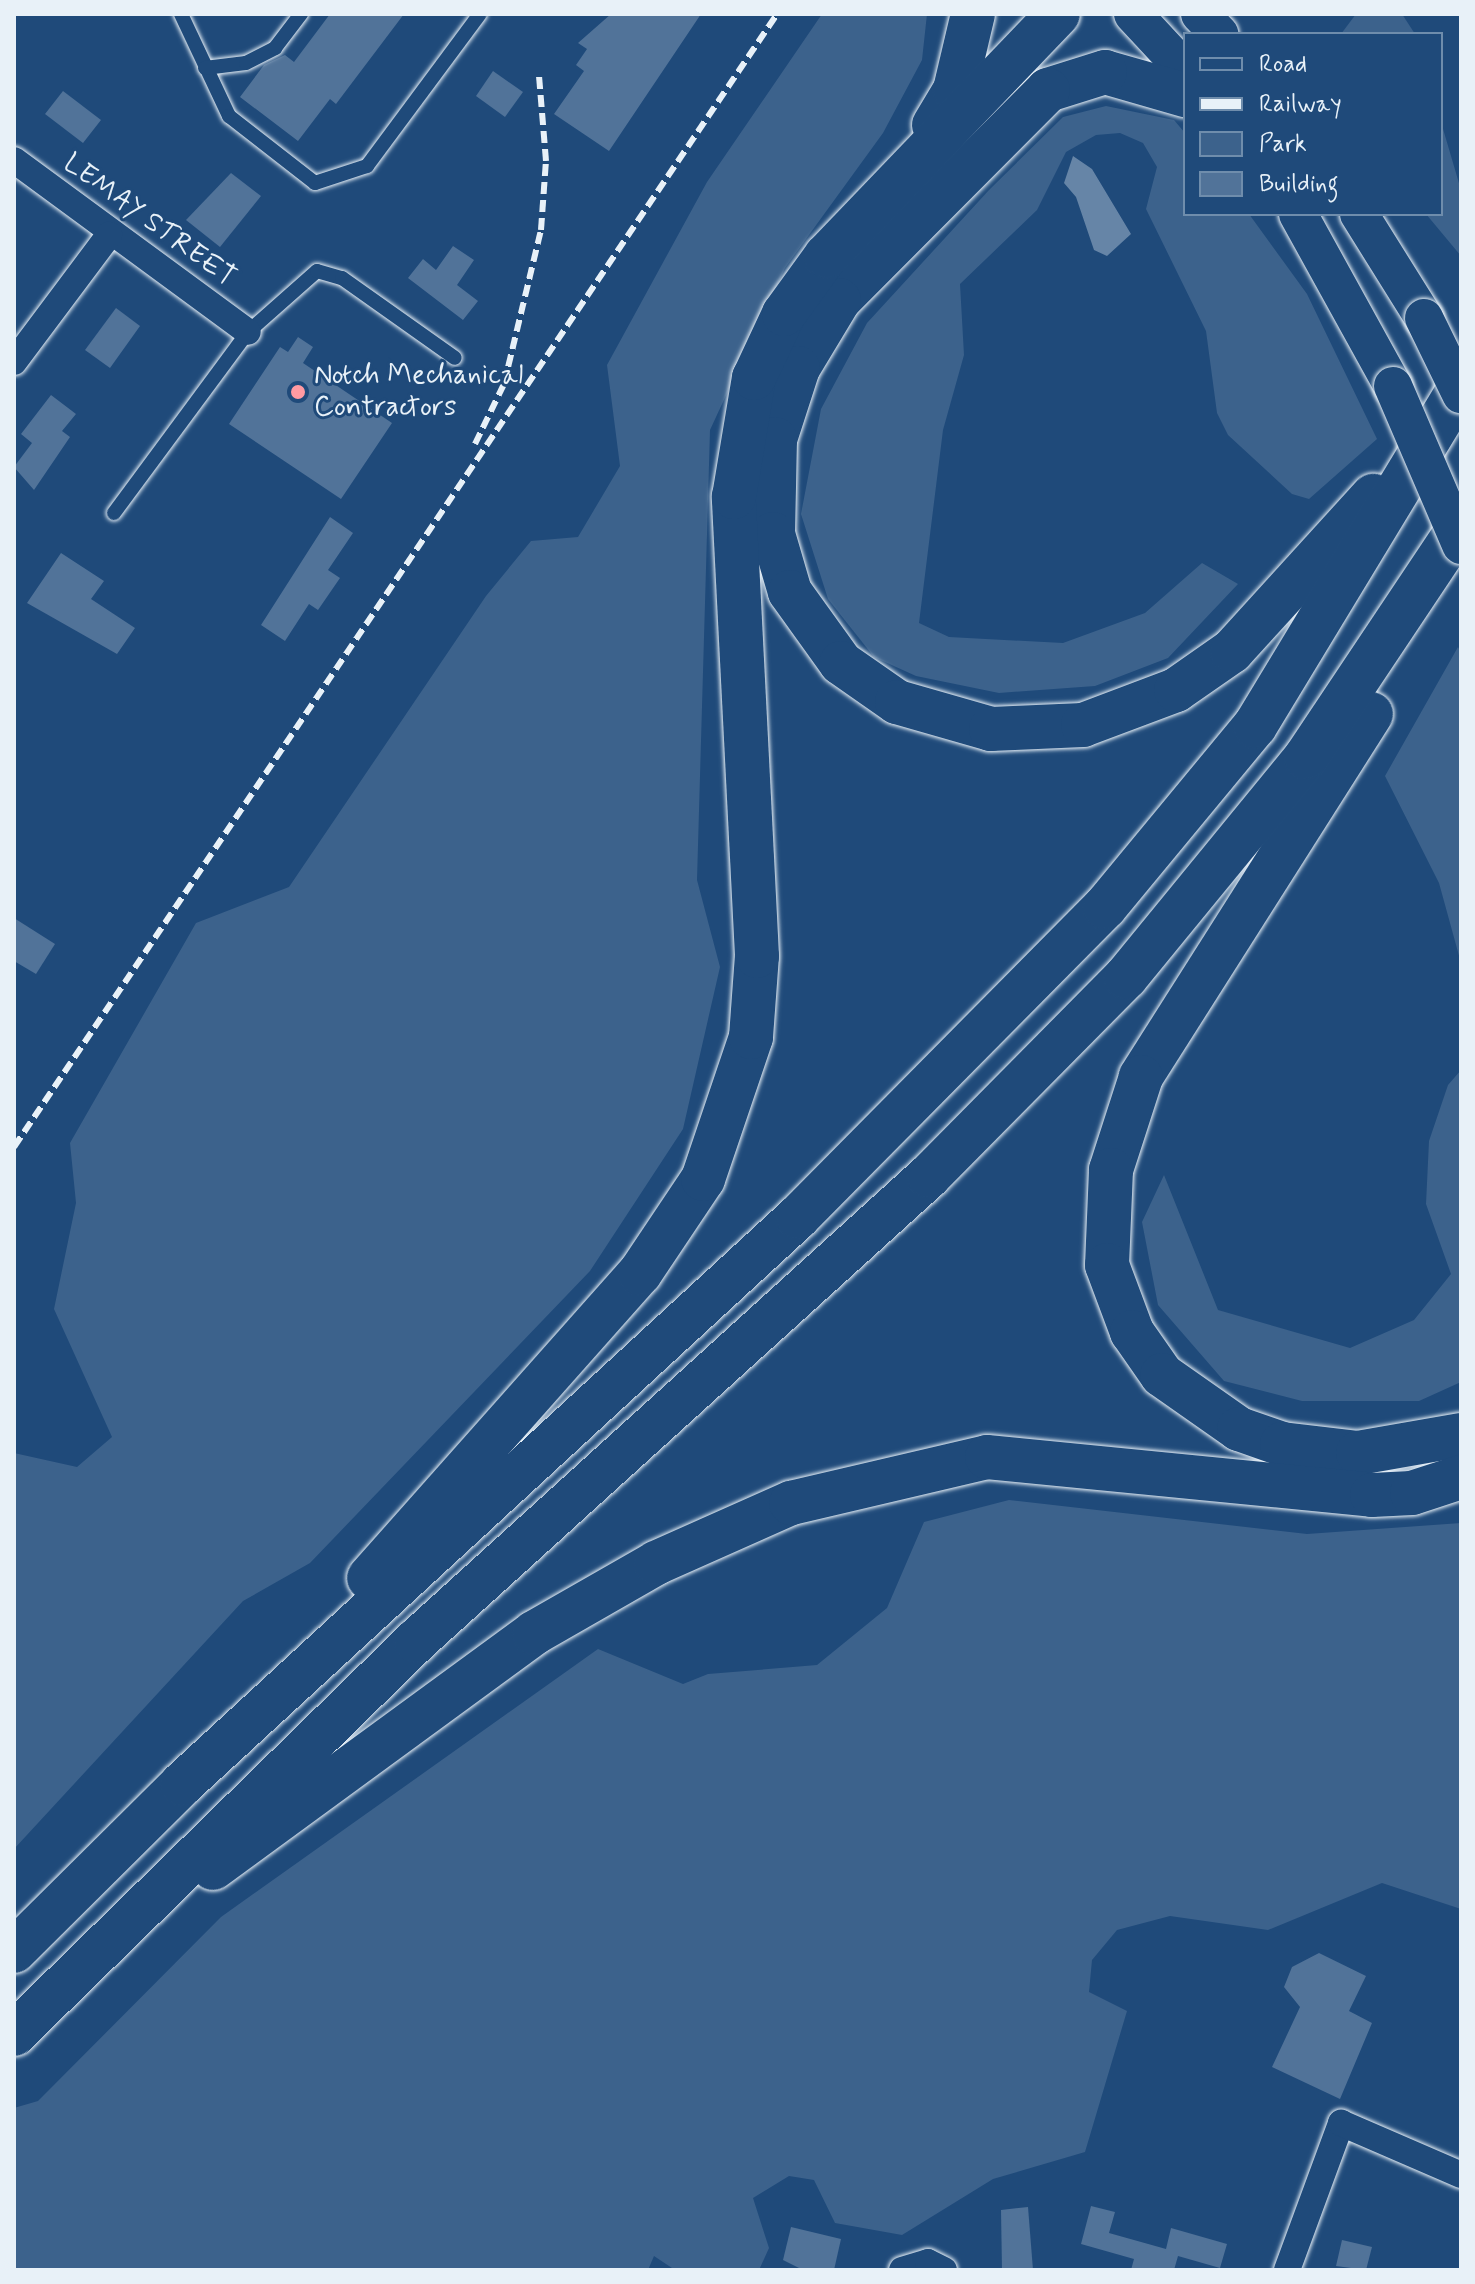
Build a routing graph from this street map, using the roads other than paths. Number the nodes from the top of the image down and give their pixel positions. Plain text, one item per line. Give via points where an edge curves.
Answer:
1 (181, 14) edge
2 (301, 14) edge
3 (480, 14) edge
4 (973, 14) edge
5 (1058, 14) edge
6 (1133, 14) edge
7 (1200, 14) edge
8 (1217, 32) edge
9 (205, 68) junction
10 (1183, 68) edge
11 (1183, 94) edge
12 (14, 160) edge
13 (886, 192) junction
14 (1299, 216) edge
15 (1360, 216) edge
16 (109, 235) junction
17 (248, 332) junction
18 (455, 358) dead end
19 (14, 362) edge
20 (1461, 379) edge
21 (1461, 386) edge
22 (1461, 394) edge
23 (114, 513) dead end
24 (1461, 525) edge
25 (1461, 547) edge
26 (1461, 1435) edge
27 (1461, 1477) edge
28 (182, 1784) junction
29 (14, 1951) edge
30 (67, 1977) junction
31 (14, 2034) edge
32 (1461, 2175) edge
33 (902, 2270) edge
34 (944, 2270) edge
35 (1287, 2270) edge

1 - 9 lane
2 - 9 lane via 275,48 246,63
3 - 9 lane via 367,166 315,183 229,116
4 - 13 highway via 955,90
5 - 13 highway
6 - 10 main road
7 - 8 main road
11 - 20 highway via 1105,72 1048,90 888,246 820,326 781,415 771,509 790,592 841,663 897,702 991,729 1083,725 1152,702 1232,651 1308,574
12 - 16 street, LEMAY STREET
13 - 28 highway via 784,314 754,378 741,429 734,497 757,956 751,1037 703,1179 675,1228 557,1370
14 - 25 main road, bridge via 1393,386
15 - 22 main road, bridge via 1424,318
16 - 17 street, LEMAY STREET
16 - 19 street
17 - 18 lane via 317,271 342,278
17 - 23 lane
21 - 28 highway via 1322,627 1255,726 1105,907 777,1236
24 - 30 highway via 1306,757 1126,977 929,1176 416,1641
25 - 26 highway via 1407,659 1156,1046 1111,1170 1104,1240 1112,1287 1145,1354 1218,1419 1271,1440 1329,1451 1380,1452
27 - 30 highway via 1412,1493 1372,1495 987,1457 791,1503 656,1563 534,1633
28 - 29 highway
30 - 31 highway
32 - 35 street via 1341,2123
33 - 34 street via 928,2262

